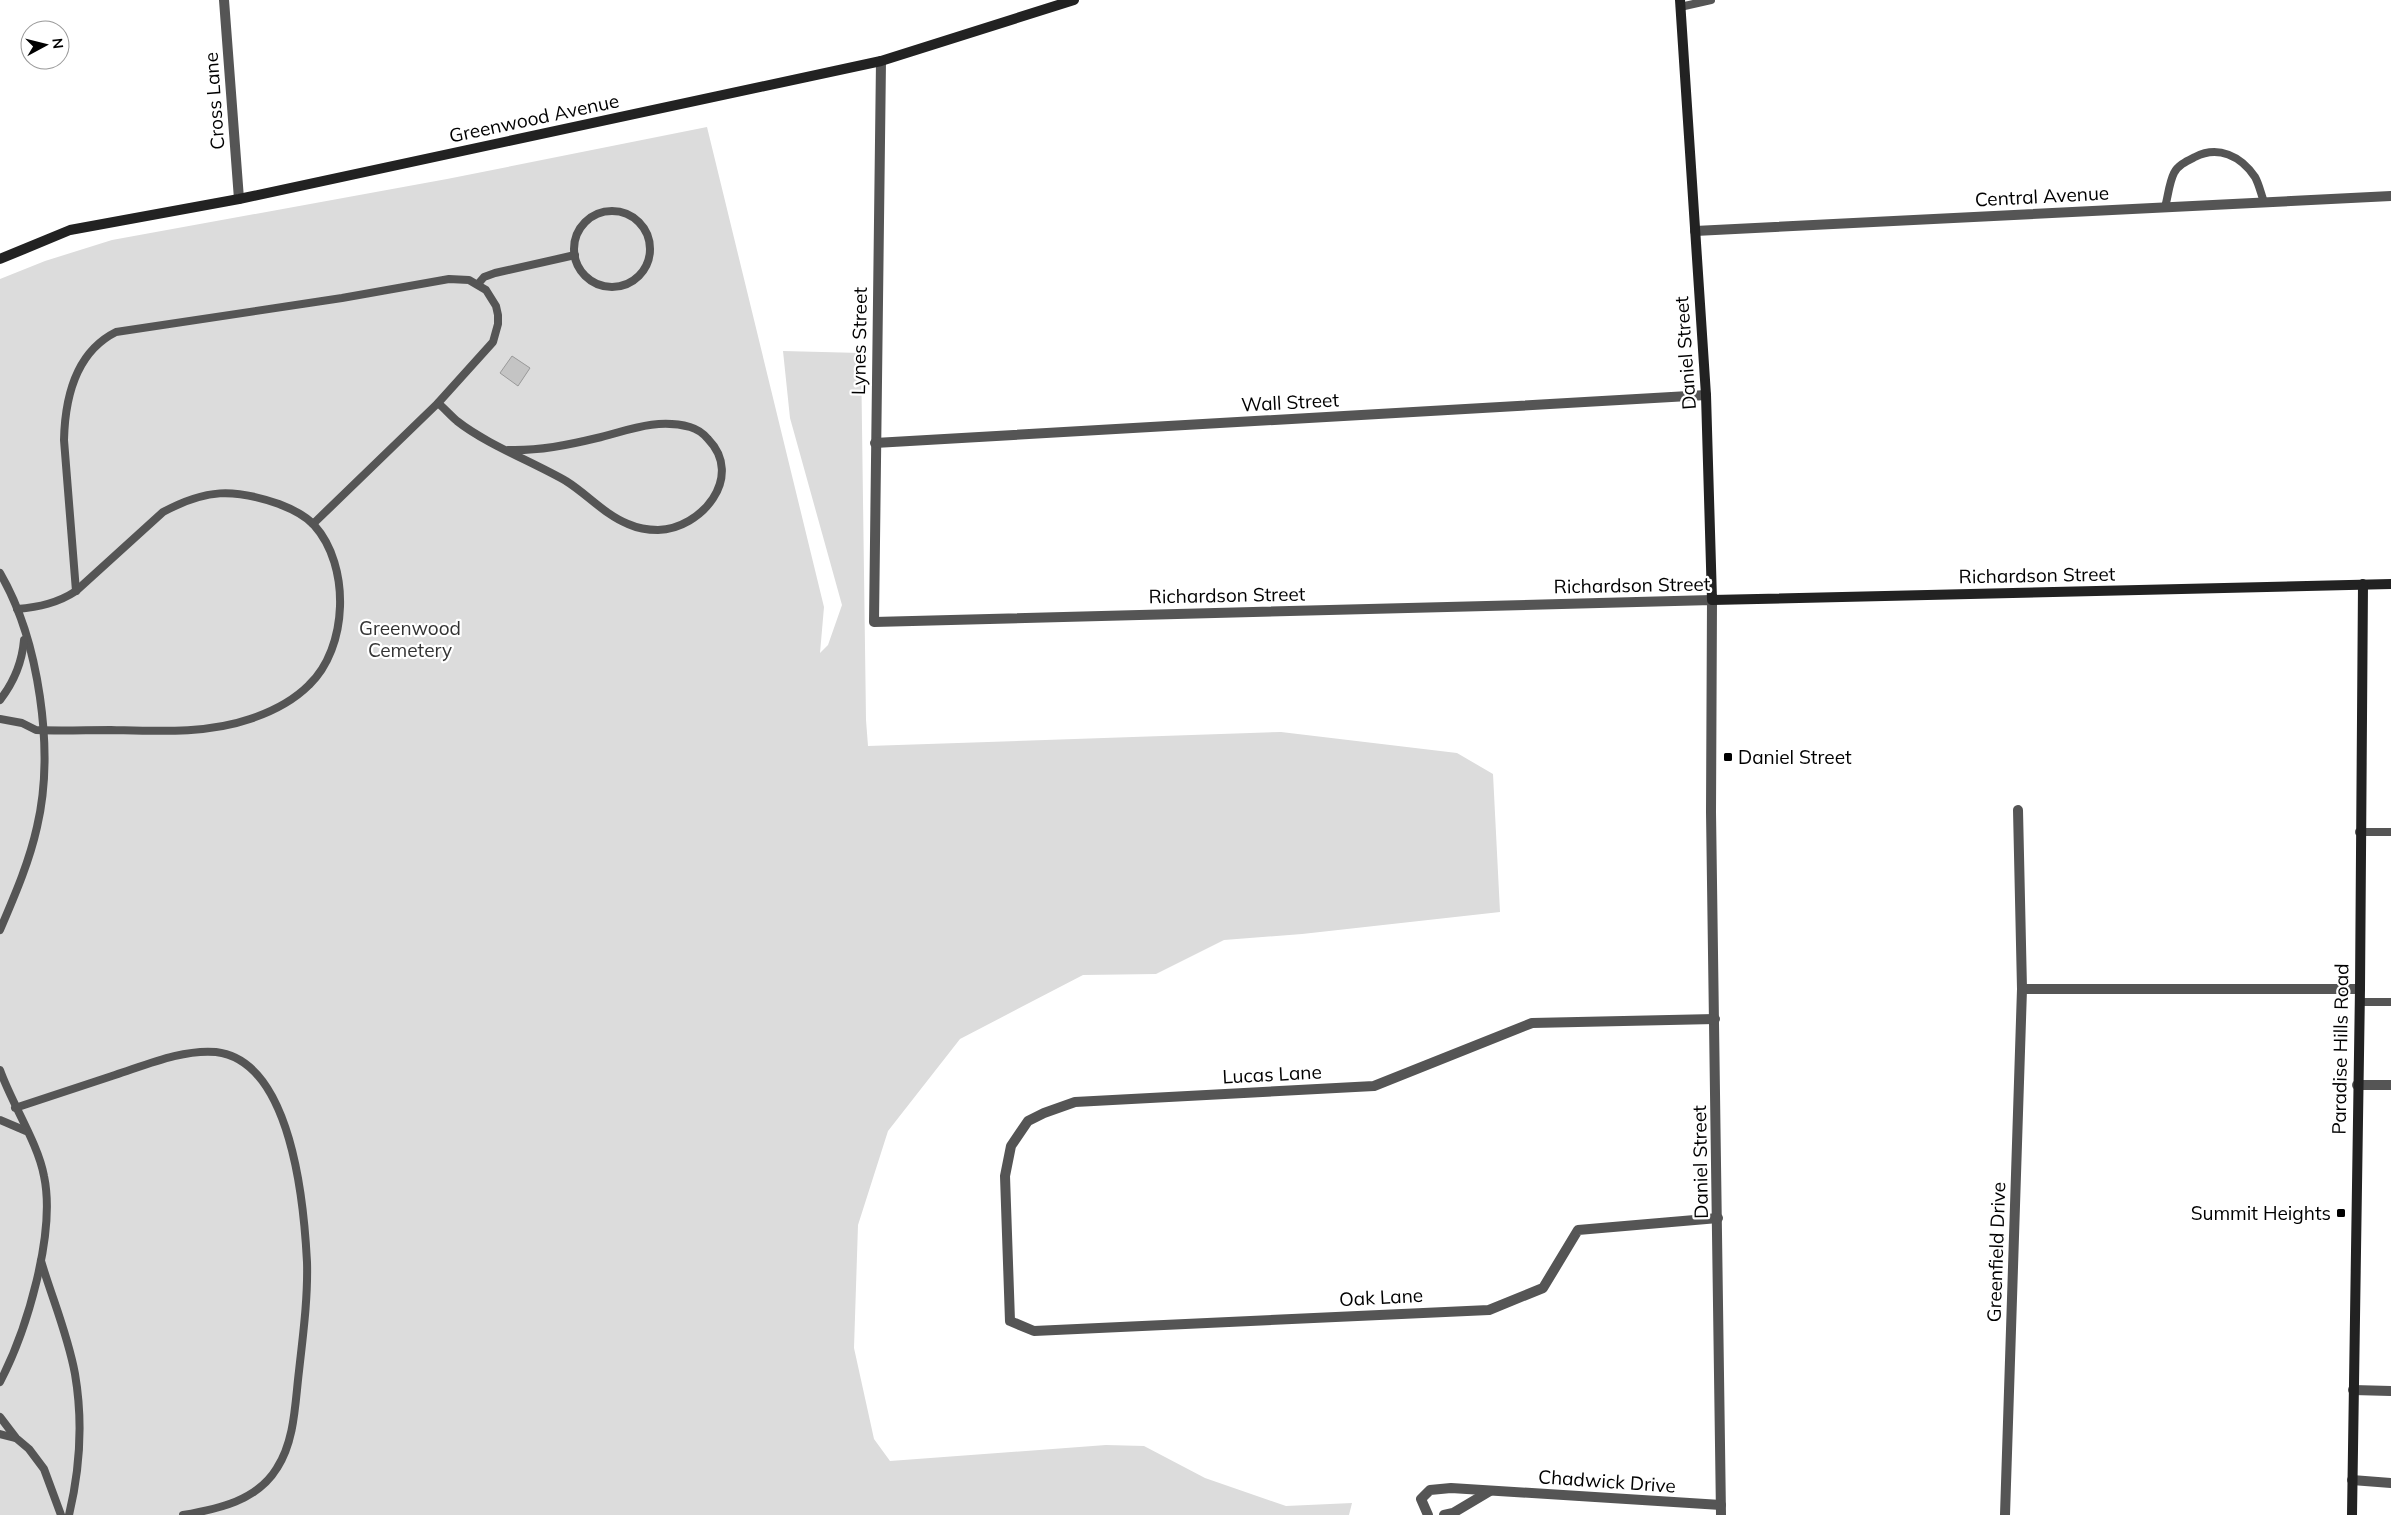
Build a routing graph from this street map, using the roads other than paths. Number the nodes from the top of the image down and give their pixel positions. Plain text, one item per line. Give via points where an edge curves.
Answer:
1 (224, 0) edge
2 (1074, 0) edge
3 (1711, 0) edge
4 (1680, 3) edge
5 (881, 61) junction
6 (2391, 196) edge
7 (239, 199) junction
8 (2264, 202) junction
9 (2165, 207) junction
10 (1695, 231) junction
11 (574, 255) junction
12 (0, 259) edge
13 (478, 284) junction
14 (1706, 395) junction
15 (438, 402) junction
16 (875, 443) junction
17 (508, 450) junction
18 (314, 524) junction
19 (0, 573) edge
20 (2363, 584) junction
21 (2391, 584) edge
22 (76, 591) junction
23 (1712, 600) junction
24 (17, 609) junction
25 (874, 622) joint
26 (25, 633) junction
27 (0, 700) edge
28 (0, 719) edge
29 (43, 730) junction
30 (2018, 810) dead end
31 (2360, 832) junction
32 (2391, 832) edge
33 (0, 930) edge
34 (2360, 988) junction
35 (2022, 989) junction
36 (2359, 1002) junction
37 (2391, 1002) edge
38 (1715, 1019) junction
39 (0, 1070) edge
40 (2357, 1084) junction
41 (2391, 1085) edge
42 (15, 1108) junction
43 (0, 1120) edge
44 (26, 1131) junction
45 (1718, 1218) junction
46 (40, 1258) junction
47 (1010, 1321) joint
48 (0, 1382) edge
49 (2353, 1390) junction
50 (2391, 1391) edge
51 (0, 1417) edge
52 (0, 1434) edge
53 (16, 1438) junction
54 (2352, 1480) junction
55 (2391, 1483) edge
56 (1490, 1491) junction
57 (1721, 1510) edge
58 (62, 1515) edge
59 (70, 1515) edge
60 (183, 1515) edge
61 (1428, 1515) edge
62 (1444, 1515) edge
63 (2005, 1515) edge
64 (2352, 1515) edge

1 - 7 street, Cross Lane
2 - 5 street, Greenwood Avenue
3 - 4 lane
4 - 10 street, Daniel Street
5 - 7 street, Greenwood Avenue
5 - 16 street, Lynes Street
6 - 8 street, Central Avenue
7 - 12 street, Greenwood Avenue via 70,230
8 - 9 street, Central Avenue
8 - 9 lane via 2256,178 2246,166 2229,154 2218,152 2198,155 2183,163 2174,173
9 - 10 street, Central Avenue
10 - 14 street, Daniel Street
11 - 11 lane via 583,274 612,288 627,284 640,275 650,256 650,245 645,230 635,218 625,212 603,212 584,223 578,233
11 - 13 lane via 494,273
13 - 15 lane via 496,306 496,333 487,349
13 - 22 lane via 449,279 333,300 116,332 102,339 81,365 65,416 64,440
14 - 16 street, Wall Street
14 - 23 street, Daniel Street
15 - 17 lane via 458,422
15 - 18 lane
16 - 25 street, Lynes Street
17 - 17 lane via 568,482 617,518 642,529 675,528 692,521 713,500 722,475 719,455 713,444 696,430 674,424 632,427 600,438 543,449
18 - 22 lane via 301,514 256,497 240,493 207,494 163,512
18 - 29 lane via 330,549 336,570 339,598 334,646 309,685 285,704 248,720 223,725 157,731
19 - 24 lane
20 - 21 street, Richardson Street
20 - 23 street, Richardson Street
20 - 31 street, Paradise Hills Road
22 - 24 lane via 52,603
23 - 25 street, Richardson Street
23 - 38 street, Daniel Street via 1711,812
24 - 26 lane
26 - 27 lane via 21,662
26 - 29 lane via 41,702
28 - 29 lane
29 - 33 lane via 43,778 37,827 21,882
30 - 35 street, Greenfield Drive
31 - 32 lane
31 - 34 street, Paradise Hills Road
34 - 35 street
34 - 36 street, Paradise Hills Road
35 - 63 street, Greenfield Drive
36 - 37 lane
36 - 40 street, Paradise Hills Road
38 - 45 street, Daniel Street
38 - 47 street, Lucas Lane via 1532,1023 1374,1086 1075,1102 1044,1112 1028,1121 1011,1146 1005,1176
39 - 42 lane
40 - 41 street
40 - 49 street, Paradise Hills Road
42 - 44 lane
42 - 60 lane via 147,1064 216,1052 247,1065 273,1096 286,1129 297,1178 307,1263 303,1338 291,1435 277,1470 253,1493 214,1510
43 - 44 lane
44 - 46 lane via 44,1176 46,1212
45 - 47 street, Oak Lane via 1578,1230 1543,1288 1489,1310 1034,1331
45 - 57 street, Daniel Street
46 - 48 lane via 32,1300
46 - 59 lane via 69,1348 78,1394 78,1464
49 - 50 street
49 - 54 street, Paradise Hills Road
51 - 53 lane
52 - 53 lane
53 - 58 lane via 44,1469
54 - 55 street
54 - 64 street, Paradise Hills Road
56 - 57 street, Chadwick Drive
56 - 61 street, Chadwick Drive via 1430,1490 1421,1499
56 - 62 street

